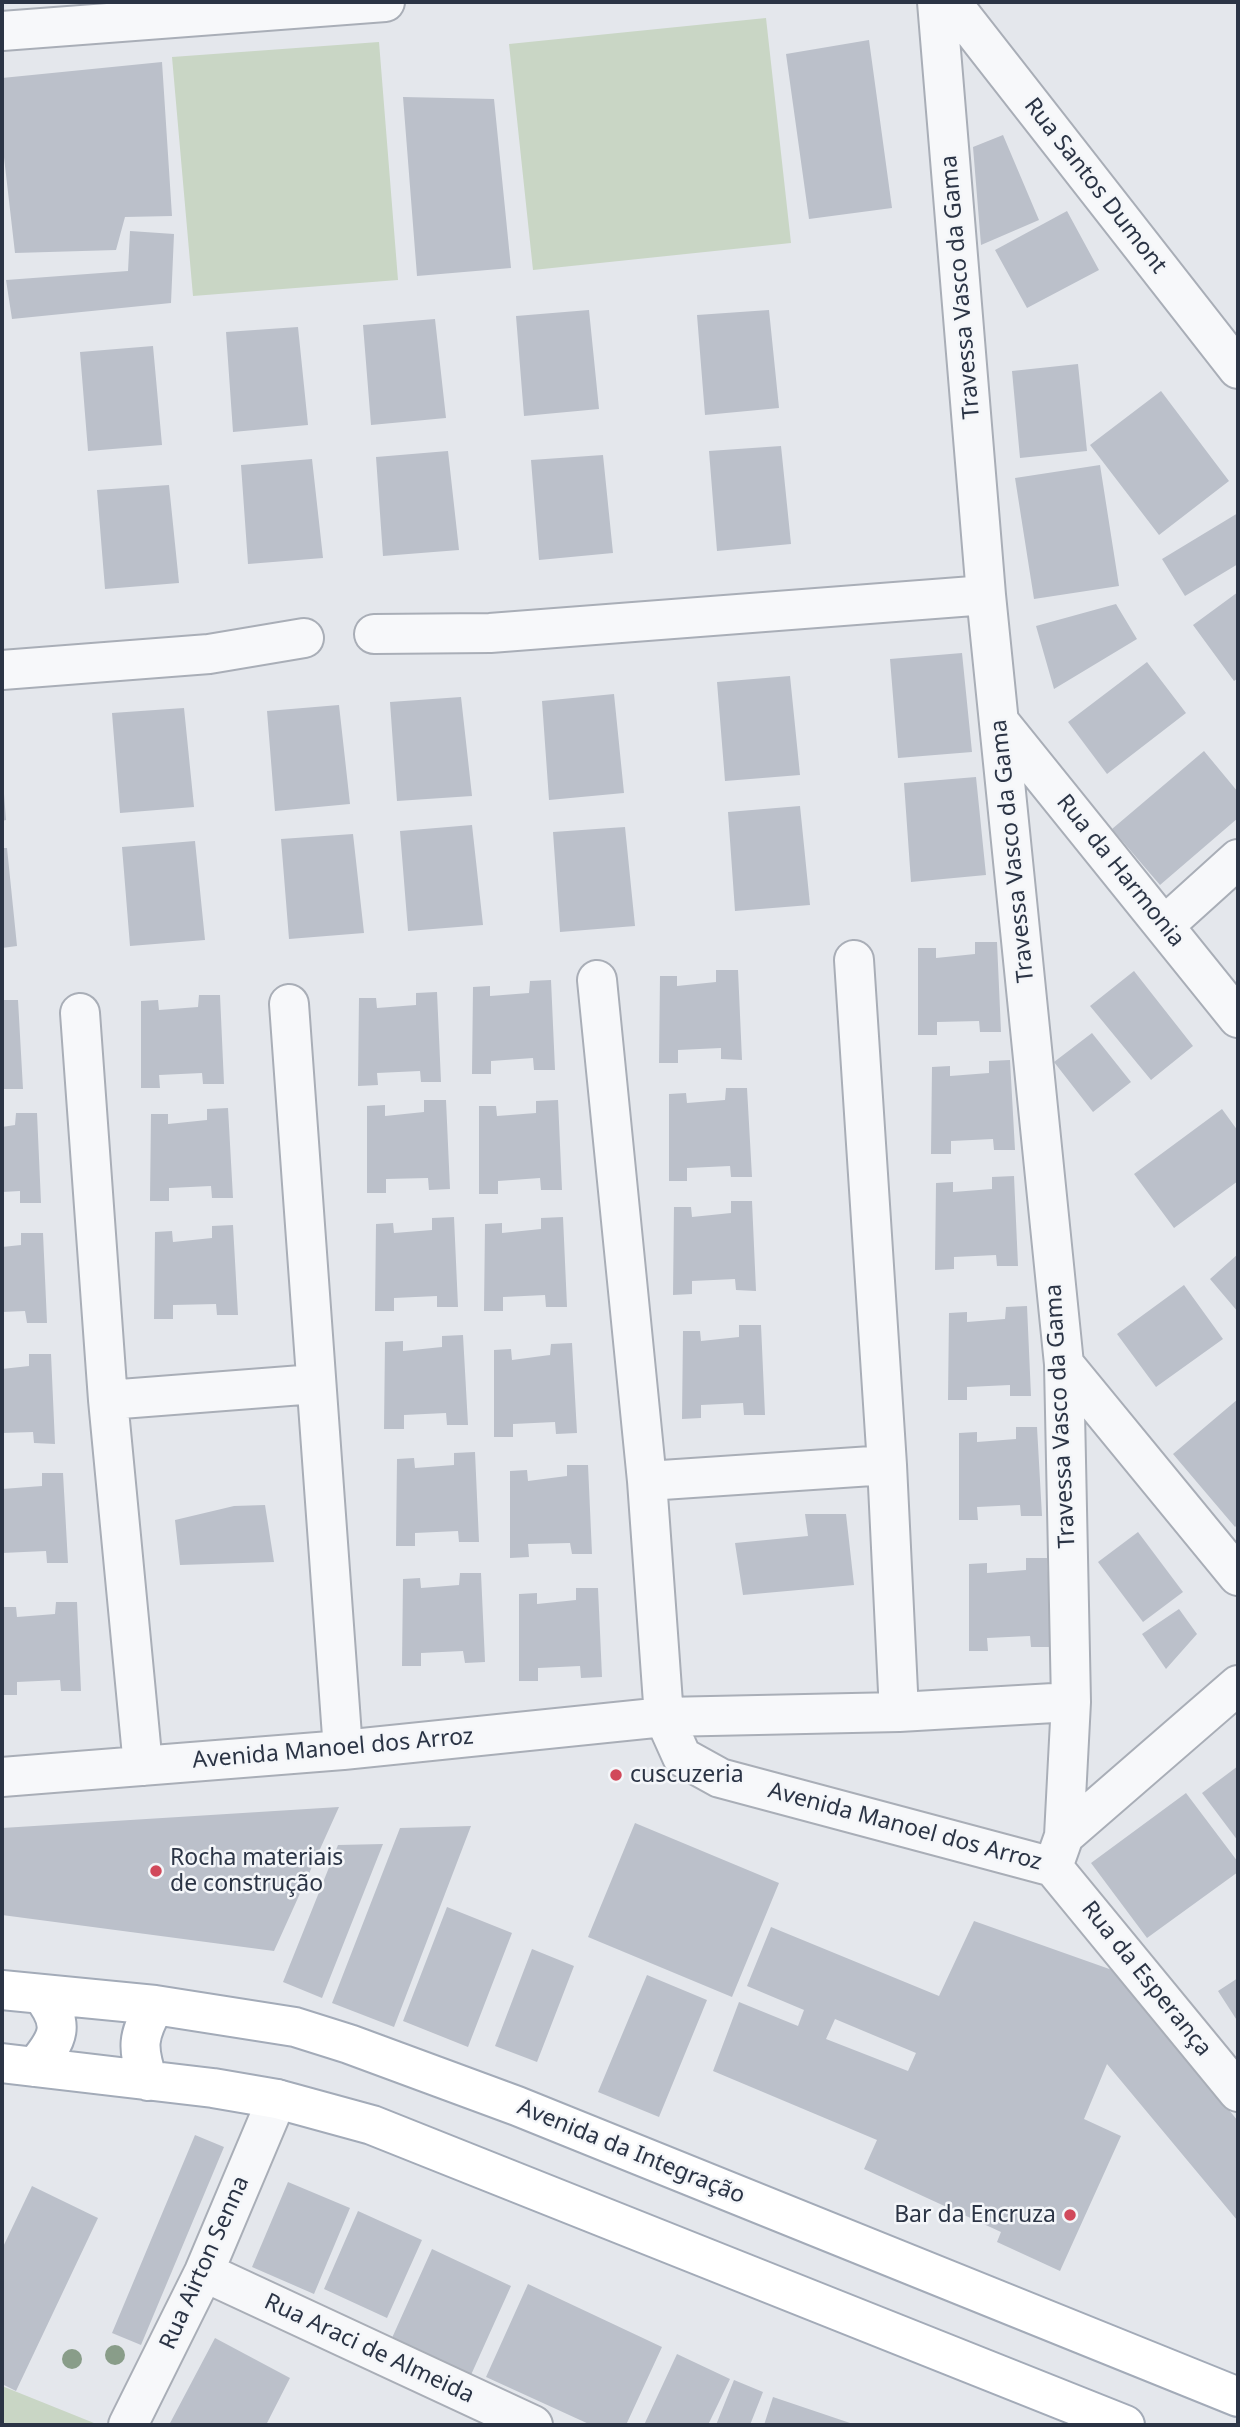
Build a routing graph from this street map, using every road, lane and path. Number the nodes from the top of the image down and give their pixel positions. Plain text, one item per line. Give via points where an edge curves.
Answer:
1 (385, 2) edge
2 (937, 2) edge
3 (951, 2) edge
4 (14, 21) edge
5 (1238, 369) edge
6 (986, 595) junction
7 (374, 634) dead end
8 (304, 638) dead end
9 (2, 670) edge
10 (1001, 724) junction
11 (1238, 859) edge
12 (1165, 925) junction
13 (854, 960) dead end
14 (597, 980) dead end
15 (289, 1004) dead end
16 (80, 1013) dead end
17 (1238, 1018) edge
18 (1064, 1364) junction
19 (315, 1384) junction
20 (108, 1400) junction
21 (887, 1465) junction
22 (647, 1481) junction
23 (1238, 1576) edge
24 (1238, 1685) edge
25 (1070, 1702) junction
26 (899, 1712) junction
27 (664, 1717) junction
28 (343, 1749) junction
29 (143, 1766) junction
30 (2, 1777) edge
31 (1059, 1852) junction
32 (2, 1990) edge
33 (41, 1994) junction
34 (155, 2005) junction
35 (18, 2065) edge
36 (148, 2081) junction
37 (1238, 2092) edge
38 (277, 2099) junction
39 (204, 2272) junction
40 (1238, 2397) edge
41 (128, 2425) edge
42 (533, 2425) edge
43 (1125, 2425) edge

1 - 4 street
2 - 6 street, Travessa Vasco da Gama
3 - 5 street, Rua Santos Dumont
6 - 7 street via 490,633
6 - 10 street, Travessa Vasco da Gama
8 - 9 street via 209,654
10 - 12 street, Rua da Harmonia
10 - 18 street, Travessa Vasco da Gama
11 - 12 street
12 - 17 street, Rua da Harmonia
13 - 21 street
14 - 22 street
15 - 19 street
16 - 20 street
18 - 23 street
18 - 25 street, Travessa Vasco da Gama
19 - 20 street
19 - 28 street
20 - 29 street
21 - 22 street
21 - 26 street
22 - 27 street
24 - 31 street
25 - 26 street, Avenida Manoel dos Arroz
25 - 31 street, Travessa Vasco da Gama
26 - 27 street, Avenida Manoel dos Arroz
27 - 28 street, Avenida Manoel dos Arroz
27 - 31 street, Avenida Manoel dos Arroz via 682,1757 720,1778
28 - 29 street, Avenida Manoel dos Arroz
29 - 30 street, Avenida Manoel dos Arroz
31 - 37 street, Rua da Esperança
32 - 33 main road, Avenida da Integração
33 - 34 main road, Avenida da Integração
33 - 35 main road via 55,2011 55,2039
34 - 36 main road via 138,2051
34 - 40 main road, Avenida da Integração via 295,2027 400,2062
35 - 36 main road
36 - 38 main road
38 - 39 street, Rua Airton Senna
38 - 43 main road via 372,2125 451,2154
39 - 41 street, Rua Airton Senna
39 - 42 street, Rua Araci de Almeida

